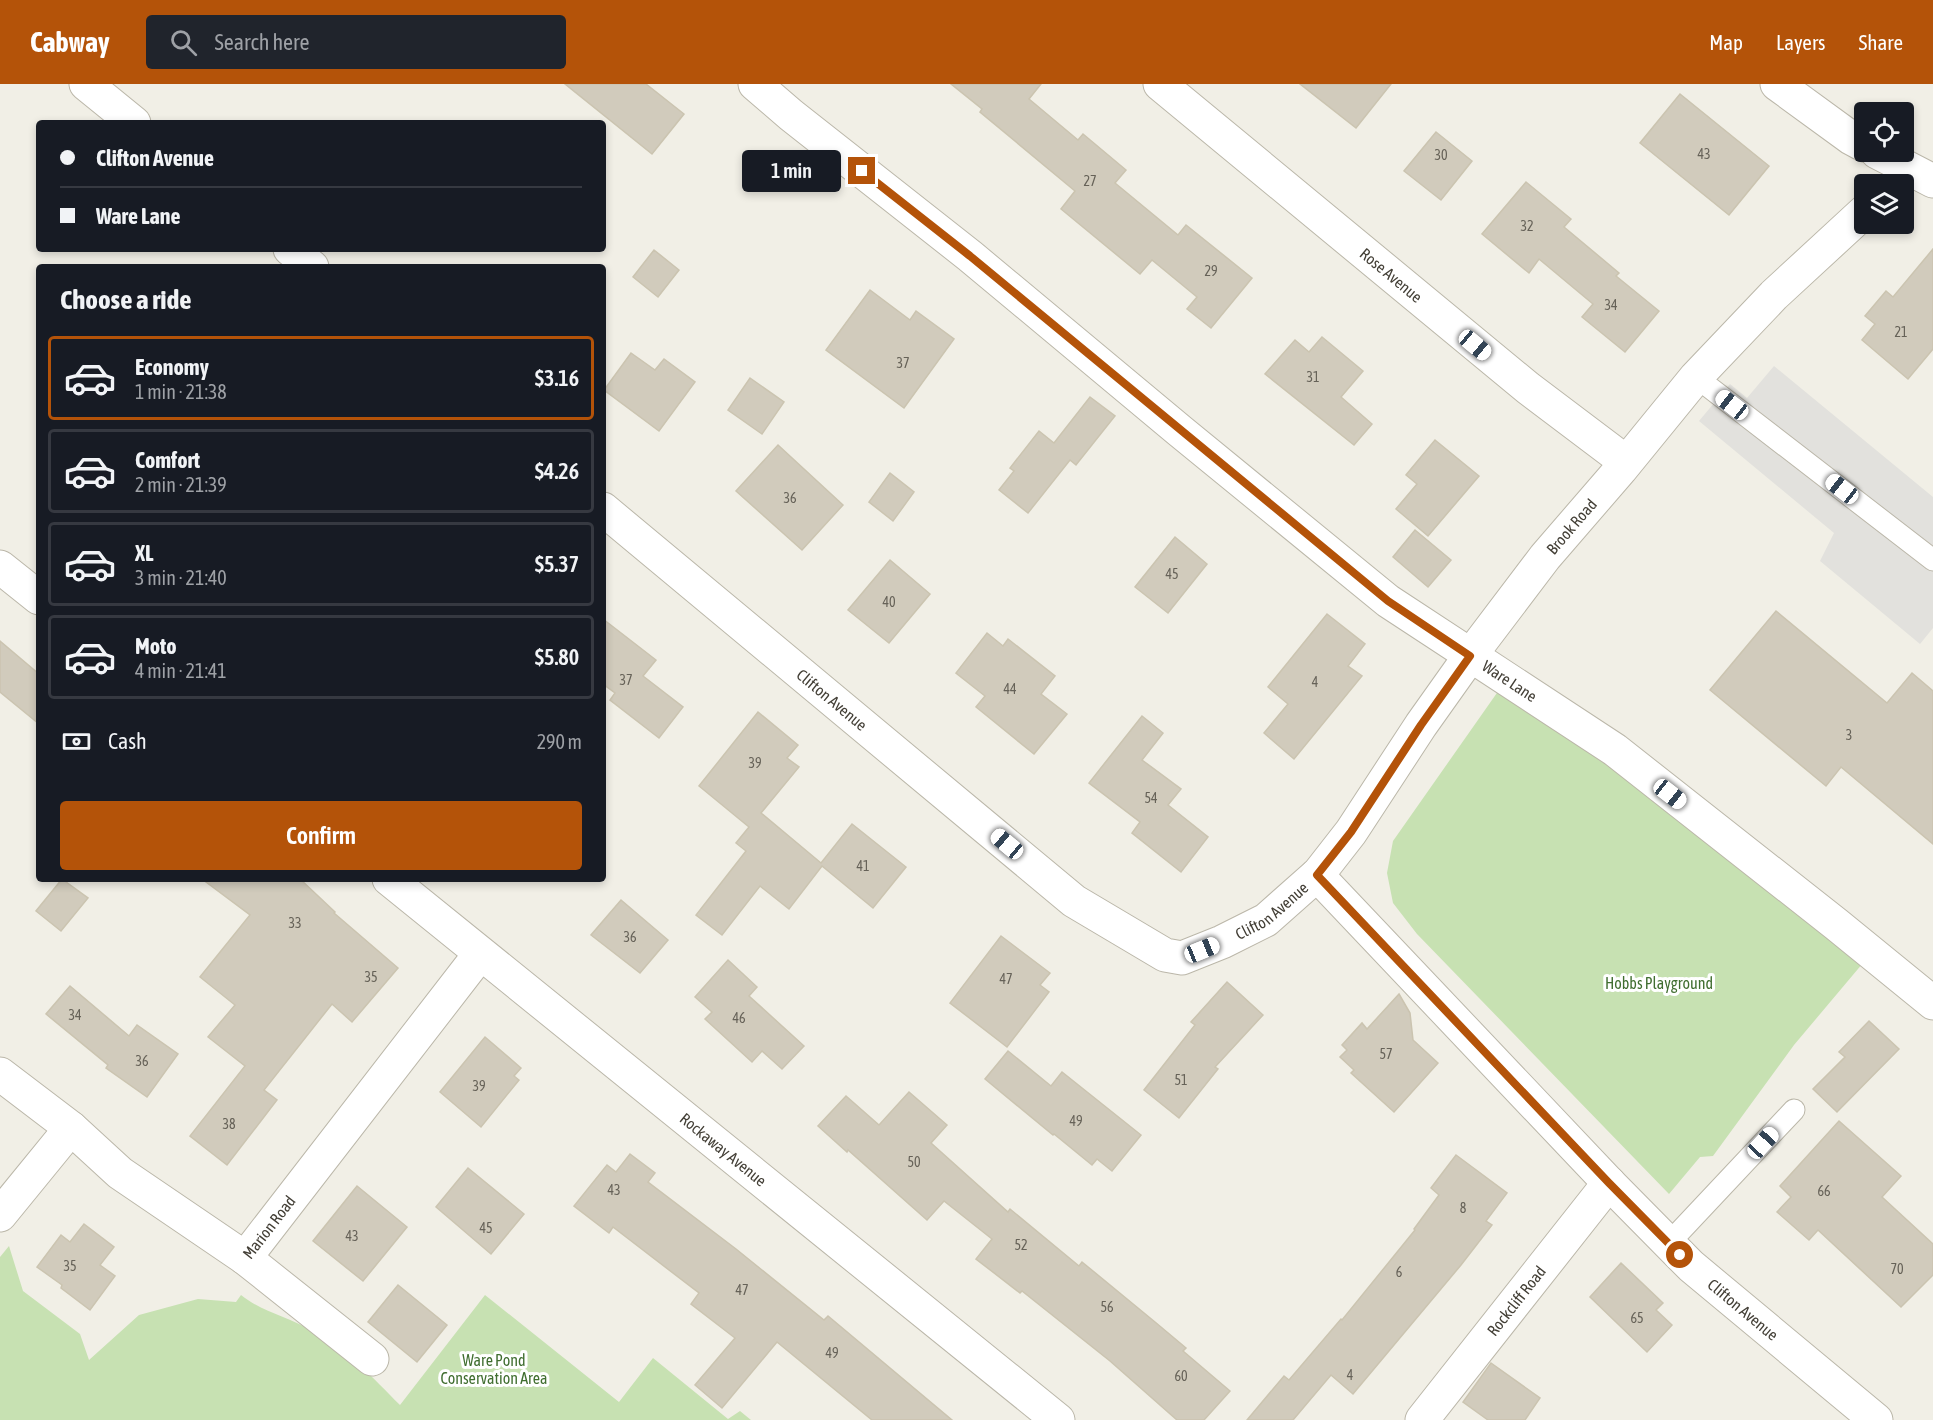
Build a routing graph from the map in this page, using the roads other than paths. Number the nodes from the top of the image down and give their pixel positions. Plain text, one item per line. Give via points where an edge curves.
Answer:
1 (86, 84) edge
2 (755, 84) edge
3 (1160, 84) edge
4 (1777, 84) edge
5 (130, 120) edge
6 (1854, 140) edge
7 (1898, 162) edge
8 (1918, 172) edge
9 (1854, 221) edge
10 (294, 252) edge
11 (308, 264) edge
12 (1696, 377) junction
13 (1626, 462) junction
14 (606, 511) edge
15 (1933, 560) edge
16 (0, 567) edge
17 (36, 596) edge
18 (1470, 656) junction
19 (1317, 875) junction
20 (393, 882) edge
21 (480, 954) junction
22 (1933, 1003) edge
23 (0, 1074) edge
24 (1794, 1110) dead end
25 (71, 1128) junction
26 (1609, 1183) junction
27 (0, 1215) edge
28 (1670, 1244) junction
29 (245, 1258) junction
30 (372, 1359) dead end
31 (1058, 1420) edge
32 (1422, 1420) edge
33 (1876, 1420) edge

1 - 5 street
2 - 18 street, Ware Lane via 1388,601
3 - 13 street, Rose Avenue via 1528,388
4 - 6 street
7 - 8 street
9 - 12 street, Brook Road via 1774,295
10 - 11 street
12 - 13 street, Brook Road
12 - 15 lane
13 - 18 street, Brook Road via 1545,557
14 - 19 street, Clifton Avenue via 1074,901 1165,955 1182,958 1266,920
16 - 17 street
18 - 19 street, Brook Road via 1351,832
18 - 22 street, Ware Lane via 1615,750
19 - 26 street, Clifton Avenue
20 - 21 street, Rockaway Avenue
21 - 29 street, Marion Road
21 - 31 street, Rockaway Avenue
23 - 25 street, Marion Road
24 - 28 lane
25 - 27 street
25 - 29 street, Marion Road via 120,1173
26 - 28 street, Clifton Avenue
26 - 32 street, Rockcliff Road
28 - 33 street, Clifton Avenue via 1691,1266
29 - 30 street

